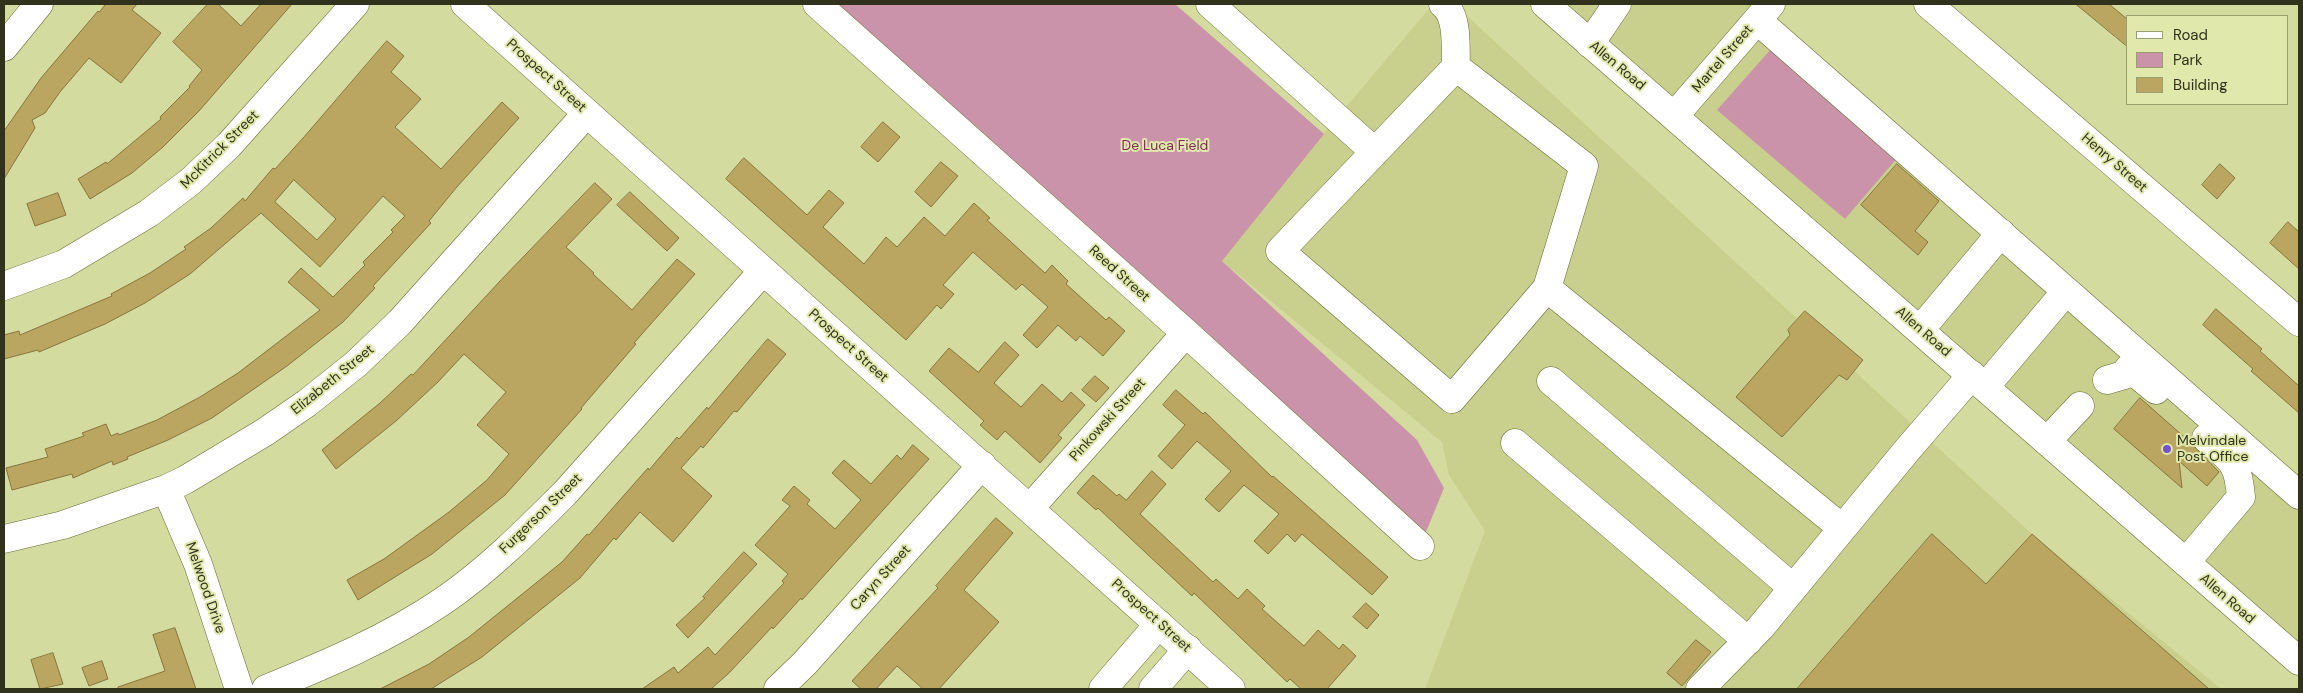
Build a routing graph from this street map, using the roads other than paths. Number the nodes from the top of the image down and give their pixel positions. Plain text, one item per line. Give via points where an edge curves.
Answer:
1 (39, 4) edge
2 (355, 4) edge
3 (465, 4) edge
4 (817, 4) edge
5 (1210, 4) edge
6 (1443, 4) edge
7 (1545, 4) edge
8 (1617, 4) edge
9 (1928, 4) edge
10 (1764, 12) edge
11 (1590, 44) junction
12 (4, 47) edge
13 (1456, 67) junction
14 (587, 113) junction
15 (1675, 115) junction
16 (1375, 152) junction
17 (2001, 233) junction
18 (763, 271) junction
19 (4, 286) edge
20 (1547, 288) junction
21 (2056, 302) dead end
22 (2299, 322) edge
23 (1920, 330) junction
24 (1186, 333) junction
25 (2115, 378) dead end
26 (1551, 381) dead end
27 (1979, 381) junction
28 (2080, 406) dead end
29 (2048, 441) junction
30 (1515, 443) dead end
31 (982, 465) junction
32 (166, 489) junction
33 (2299, 495) edge
34 (1030, 508) junction
35 (1842, 528) junction
36 (4, 539) edge
37 (1420, 546) dead end
38 (2186, 562) junction
39 (1793, 588) junction
40 (1159, 624) junction
41 (1748, 641) junction
42 (1188, 649) junction
43 (2298, 658) edge
44 (239, 689) edge
45 (266, 689) edge
46 (778, 689) edge
47 (1103, 689) edge
48 (1152, 689) edge
49 (1231, 689) edge
50 (1700, 689) edge

1 - 12 street
2 - 19 street, McKitrick Street via 229,145 191,181 149,213 64,264
3 - 14 street, Prospect Street
4 - 24 street, Reed Street
5 - 16 street
6 - 13 street via 1449,9 1454,25
7 - 11 street, Allen Road
8 - 11 street
9 - 22 street, Henry Street
10 - 15 street, Martel Street
10 - 17 street
11 - 15 street, Allen Road
13 - 16 street
13 - 20 street via 1584,166
14 - 18 street, Prospect Street
14 - 32 street, Elizabeth Street via 400,322 356,364 307,404 265,432
15 - 23 street, Allen Road
16 - 20 street via 1280,252 1452,400
17 - 23 street
17 - 33 street
18 - 31 street, Prospect Street
18 - 45 street, Furgerson Street via 565,493 493,561 445,600 385,637
20 - 35 street
21 - 27 street
23 - 27 street, Allen Road
24 - 34 street, Pinkowski Street
24 - 37 street, Reed Street
25 - 38 street via 2129,368 2166,398 2168,404 2232,461 2239,473 2241,497
26 - 39 street
27 - 29 street, Allen Road
27 - 35 street
28 - 29 street
29 - 38 street, Allen Road
30 - 41 street
31 - 34 street, Prospect Street
31 - 46 street, Caryn Street
32 - 36 street, Elizabeth Street via 63,525
32 - 44 street, Melwood Drive via 198,564
34 - 40 street, Prospect Street
35 - 39 street
38 - 43 street, Allen Road
39 - 41 street
40 - 42 street, Prospect Street
40 - 47 street
41 - 50 street
42 - 48 street
42 - 49 street, Prospect Street

